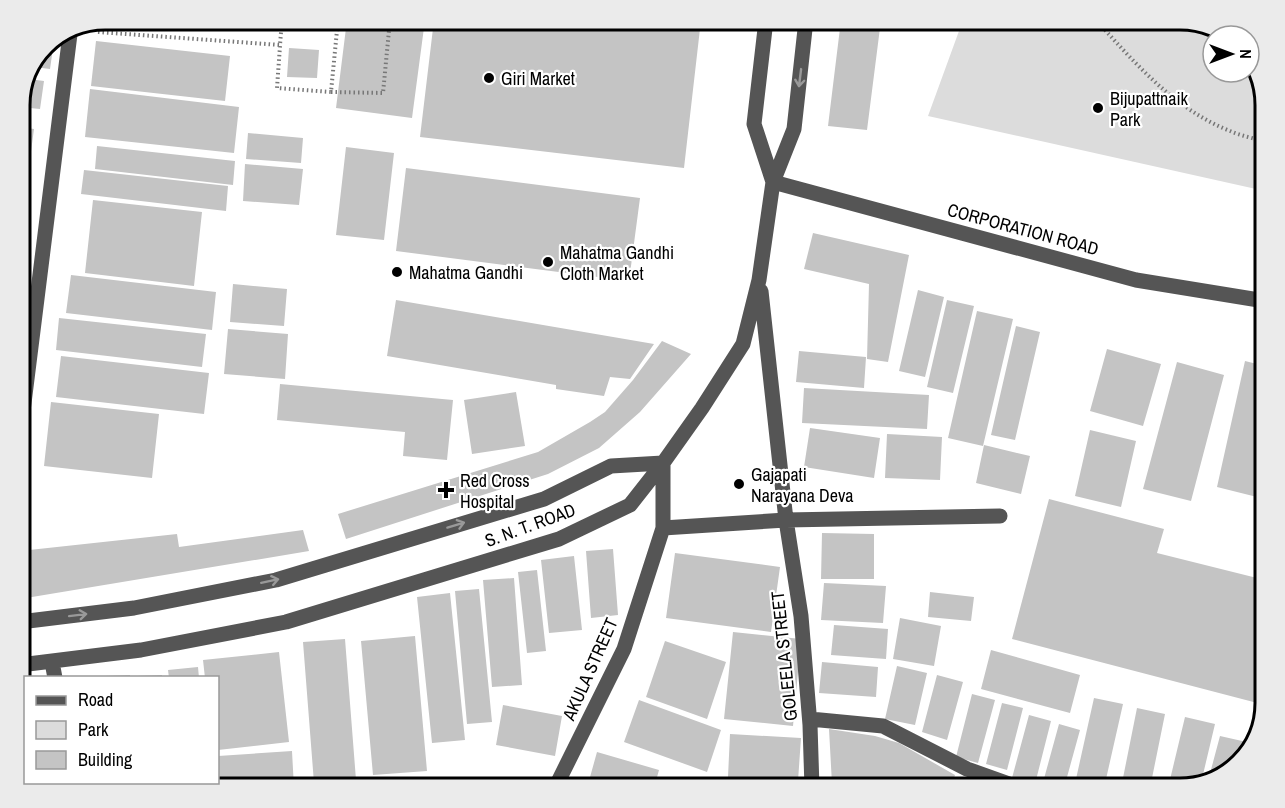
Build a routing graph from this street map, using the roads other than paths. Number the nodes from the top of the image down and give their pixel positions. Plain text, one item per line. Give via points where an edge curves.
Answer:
1 (765, 30) edge
2 (805, 30) edge
3 (69, 40) edge
4 (773, 182) junction
5 (759, 280) junction
6 (1255, 299) edge
7 (30, 355) edge
8 (663, 463) junction
9 (1000, 516) dead end
10 (786, 520) junction
11 (663, 528) junction
12 (30, 621) edge
13 (30, 666) edge
14 (54, 670) edge
15 (810, 719) junction
16 (560, 778) edge
17 (812, 778) edge
18 (991, 778) edge

1 - 4 street via 754,124
2 -> 4 street via 794,129
3 - 7 street
4 - 5 street
4 - 6 street, CORPORATION ROAD via 1136,280
5 - 8 street via 743,344
5 - 10 street, GOLEELA STREET
8 - 11 street, AKULA STREET
12 -> 8 street, S. N. T. ROAD via 134,608 276,580 544,499 611,466
8 - 14 street, S. N. T. ROAD via 630,505 559,539 286,622
9 - 10 street
10 - 11 street
10 - 15 street, GOLEELA STREET via 801,616
11 - 16 street, AKULA STREET via 624,649
13 - 14 street, S. N. T. ROAD
15 - 17 street, GOLEELA STREET
15 - 18 street via 883,726

